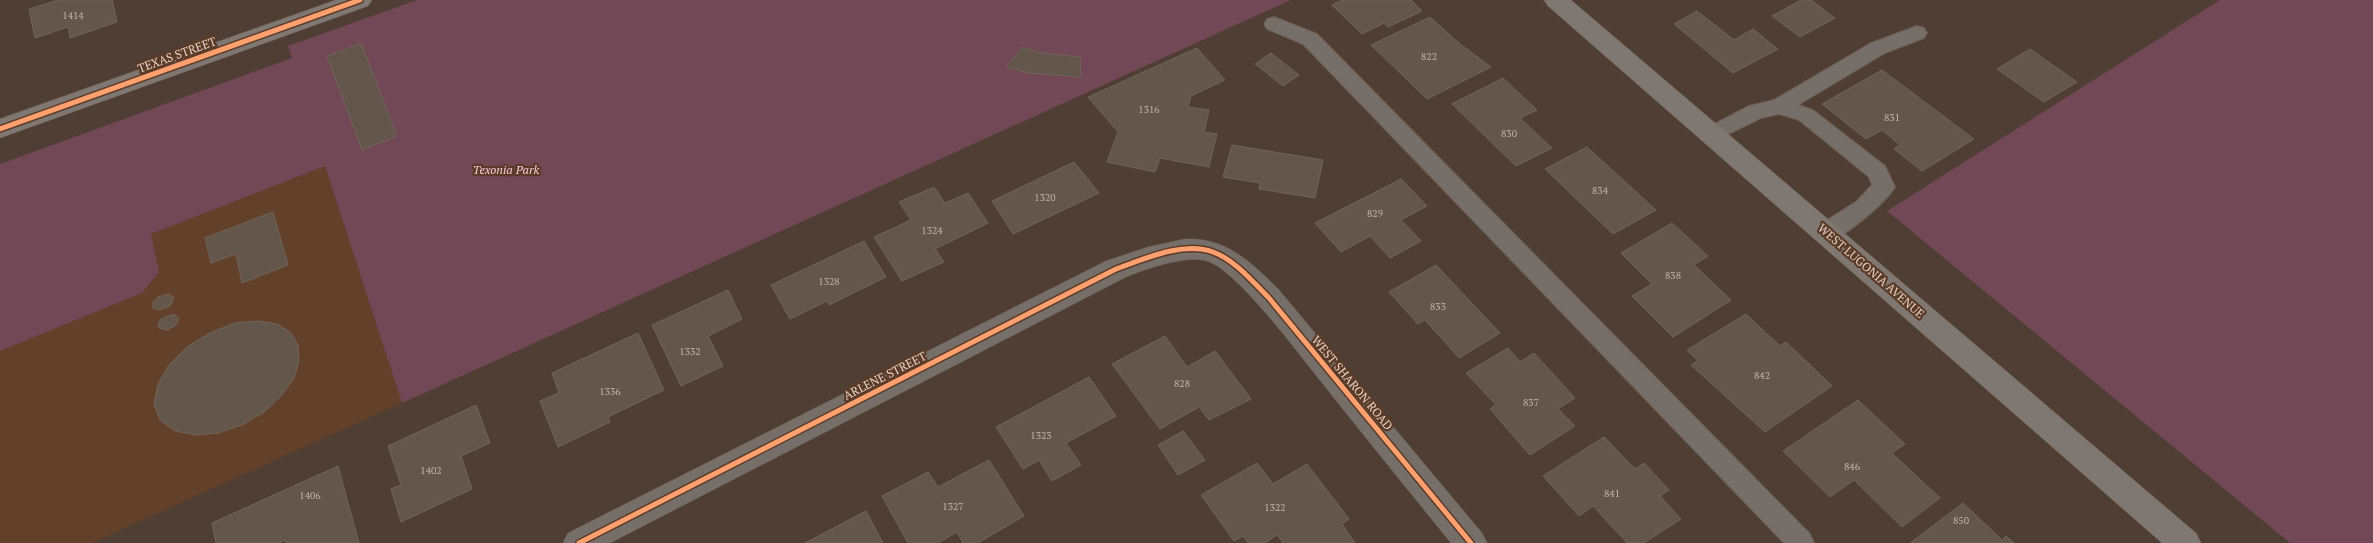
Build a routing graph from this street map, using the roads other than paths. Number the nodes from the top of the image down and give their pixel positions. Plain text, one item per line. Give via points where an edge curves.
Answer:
1 (360, 0) edge
2 (1556, 0) edge
3 (1274, 24) dead end
4 (1917, 33) dead end
5 (1779, 107) junction
6 (0, 129) edge
7 (1712, 134) junction
8 (1826, 232) junction
9 (1206, 250) joint
10 (579, 543) edge
11 (1471, 543) edge
12 (1801, 543) edge
13 (2185, 543) edge

1 - 6 main road, TEXAS STREET
2 - 7 main road, WEST LUGONIA AVENUE
3 - 12 lane via 1310,39
4 - 5 lane via 1878,48
5 - 7 lane via 1756,110
5 - 8 lane via 1806,115 1877,172 1884,187 1864,207
7 - 8 main road, WEST LUGONIA AVENUE
8 - 13 main road, WEST LUGONIA AVENUE
9 - 10 street, ARLENE STREET via 1149,257 1116,269
9 - 11 street, WEST SHARON ROAD via 1232,263 1269,298

